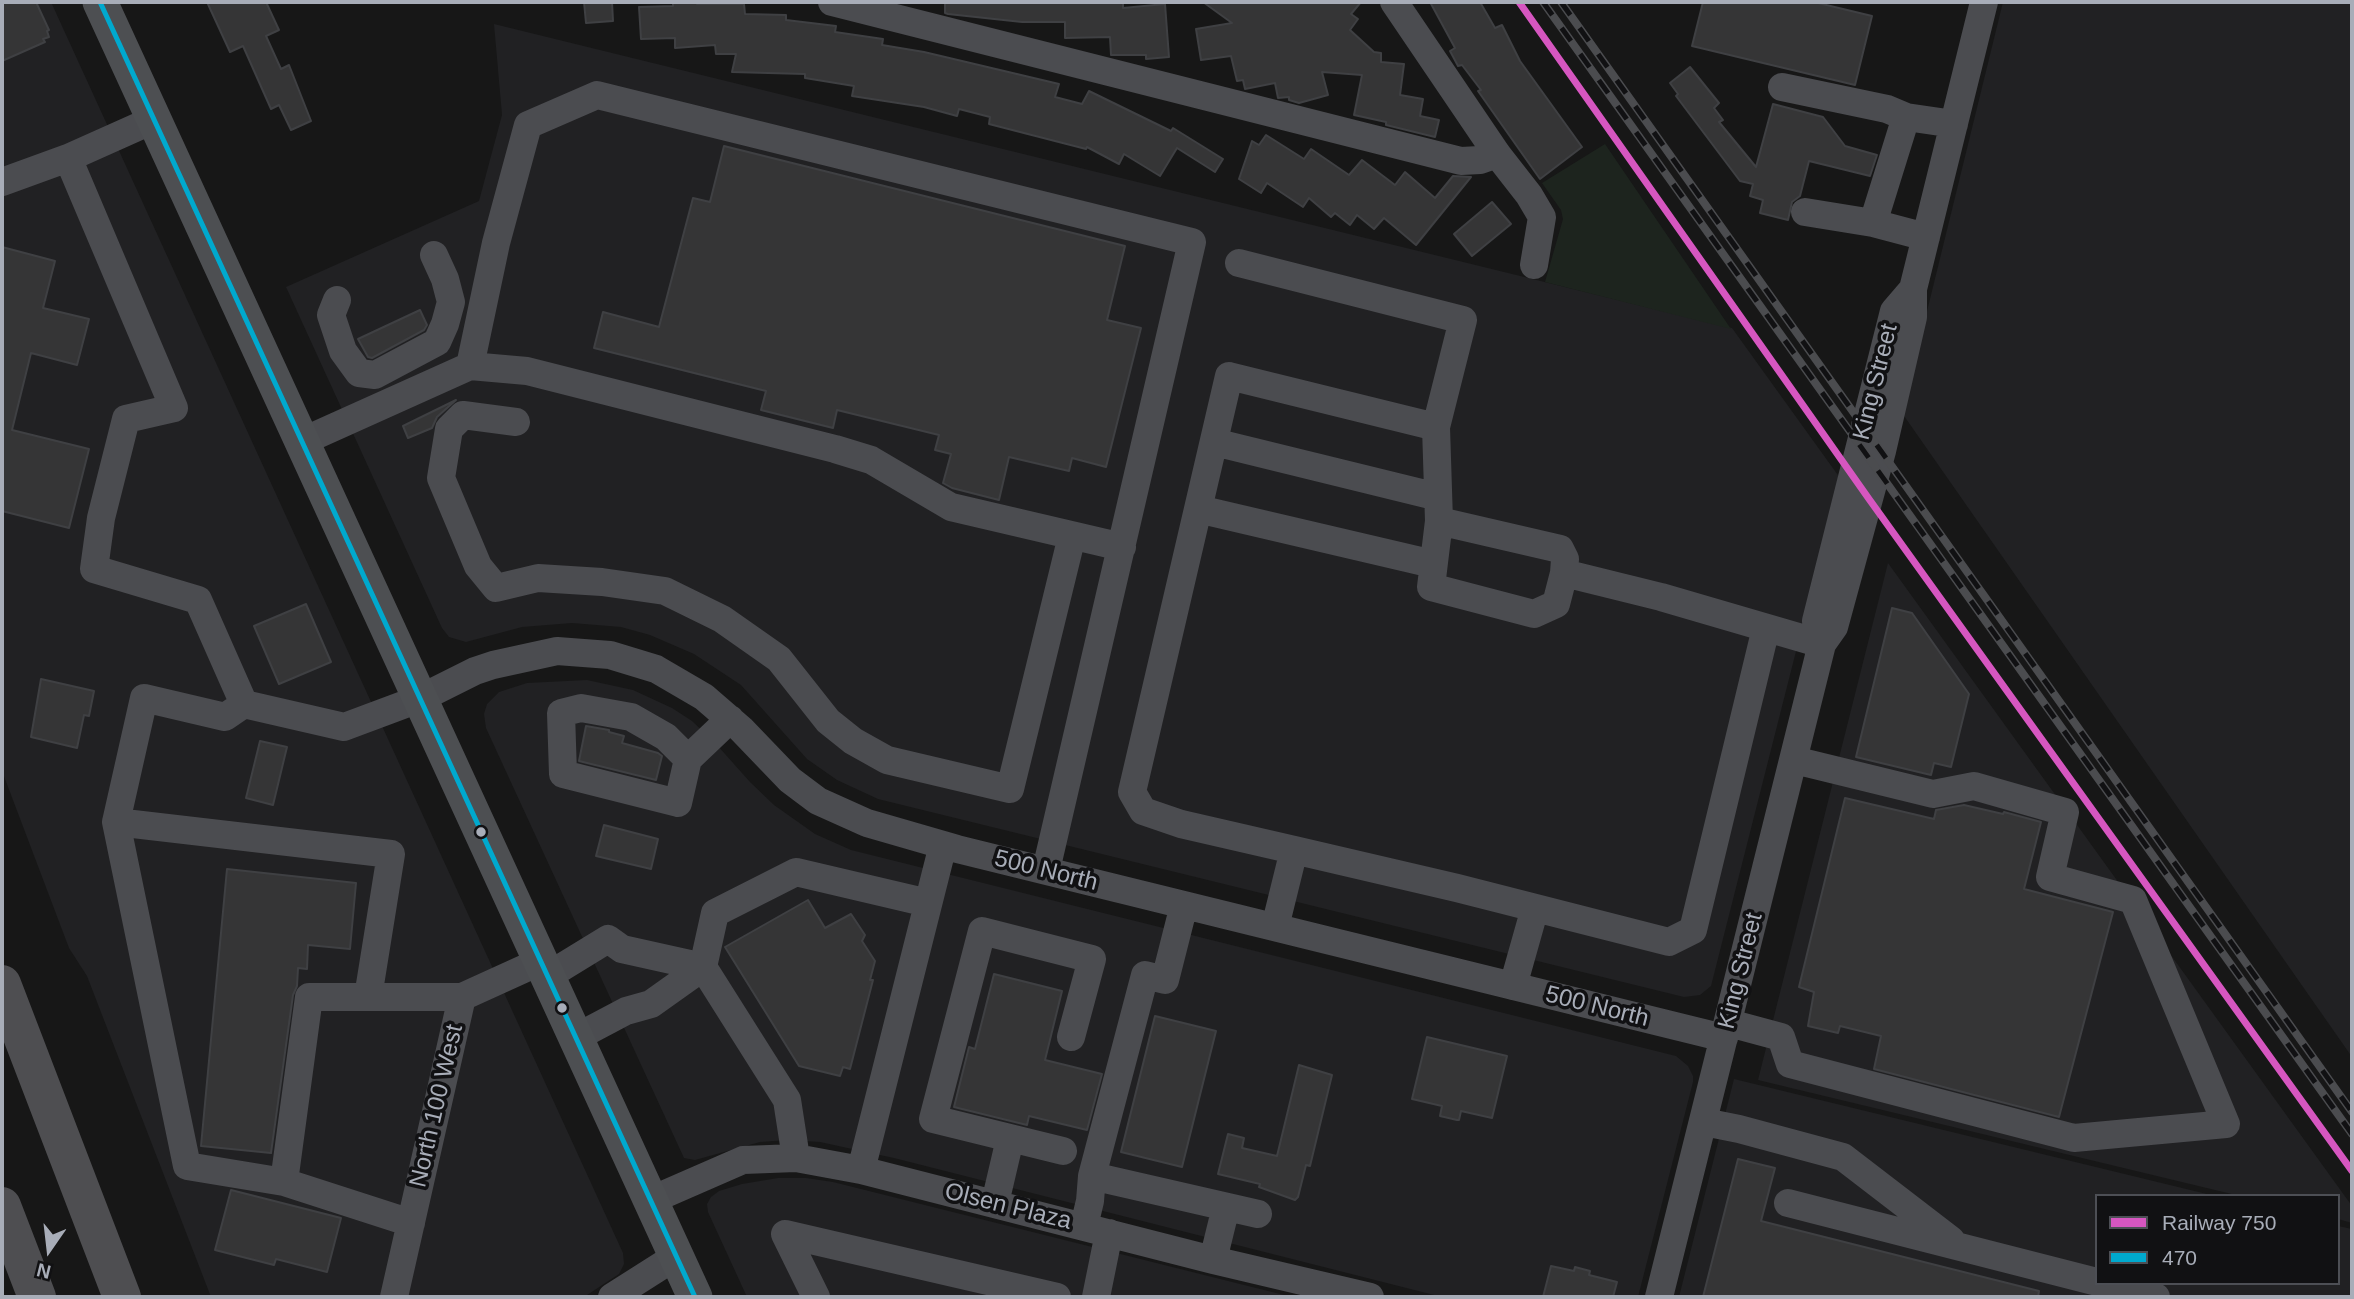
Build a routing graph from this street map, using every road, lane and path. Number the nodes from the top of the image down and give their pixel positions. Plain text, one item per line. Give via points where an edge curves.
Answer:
1 (832, 2) edge
2 (1394, 2) edge
3 (1984, 2) edge
4 (104, 3) edge
5 (1782, 87) dead end
6 (1906, 117) junction
7 (153, 121) junction
8 (1954, 124) junction
9 (1497, 153) junction
10 (68, 158) junction
11 (2, 182) edge
12 (1805, 212) dead end
13 (1873, 223) junction
14 (1926, 237) junction
15 (434, 255) dead end
16 (1238, 263) dead end
17 (1534, 265) dead end
18 (337, 300) dead end
19 (470, 366) junction
20 (516, 422) dead end
21 (1436, 427) junction
22 (301, 442) junction
23 (1214, 442) junction
24 (1198, 509) junction
25 (1439, 509) junction
26 (1072, 536) junction
27 (1122, 547) junction
28 (1433, 564) junction
29 (1564, 573) junction
30 (1766, 628) junction
31 (1822, 644) junction
32 (419, 699) junction
33 (244, 704) junction
34 (730, 719) junction
35 (688, 759) junction
36 (1794, 760) junction
37 (116, 822) junction
38 (943, 845) junction
39 (1294, 850) junction
40 (1046, 870) junction
41 (929, 903) junction
42 (1184, 905) junction
43 (1535, 908) junction
44 (1275, 927) junction
45 (703, 967) junction
46 (543, 970) junction
47 (2, 984) edge
48 (1513, 986) junction
49 (368, 997) junction
50 (462, 997) junction
51 (1726, 1030) junction
52 (1071, 1037) dead end
53 (575, 1038) junction
54 (1704, 1122) junction
55 (1010, 1139) junction
56 (1063, 1152) dead end
57 (796, 1158) junction
58 (861, 1170) junction
59 (1092, 1176) junction
60 (284, 1182) junction
61 (649, 1200) junction
62 (995, 1203) junction
63 (1788, 1203) dead end
64 (2, 1206) edge
65 (1226, 1207) junction
66 (1258, 1214) dead end
67 (411, 1223) junction
68 (1097, 1230) junction
69 (1962, 1248) junction
70 (675, 1257) junction
71 (1213, 1260) junction
72 (2095, 1282) edge
73 (2107, 1285) edge
74 (1295, 1288) edge
75 (37, 1297) edge
76 (122, 1297) edge
77 (394, 1297) edge
78 (612, 1297) edge
79 (695, 1297) edge
80 (816, 1297) edge
81 (1058, 1297) edge
82 (1096, 1297) edge
83 (1370, 1297) edge
84 (1659, 1297) edge
85 (2155, 1297) edge

1 - 9 street via 1461,161
2 - 9 street
3 - 8 street, King Street
4 - 7 main road
5 - 6 street
6 - 8 street
6 - 13 street
7 - 10 street
7 - 22 main road
8 - 14 street, King Street
9 - 17 street via 1542,217
10 - 11 street
10 - 33 street via 174,408 126,419 101,518 94,569 198,600
12 - 13 street
13 - 14 street
14 - 31 street, King Street via 1882,452 1834,626
15 - 18 street via 451,302 437,342 376,375 359,373 343,351 331,315
16 - 21 street via 1463,320
19 - 22 street
19 - 26 street via 527,371 835,449 871,460 951,507
19 - 27 street via 496,243 528,125 597,96 1192,242
20 - 26 street via 463,415 449,429 441,478 478,566 496,588 538,578 665,591 722,619 779,659 828,721 853,741 887,760 1010,789
21 - 23 street via 1229,376
21 - 25 street
22 - 32 main road
23 - 24 street
23 - 25 street
24 - 28 street
24 - 39 street via 1132,792 1143,811
25 - 28 street
25 - 29 street via 1560,549
26 - 27 street
27 - 40 street
28 - 29 street via 1431,587 1534,614 1556,604
29 - 30 street
30 - 31 street
30 - 43 street via 1693,930 1669,942
31 - 36 street, King Street
32 - 33 street, 500 North via 344,727
32 - 34 street, 500 North via 494,665 543,653 583,652 633,660 656,669 689,687
32 - 46 main road
33 - 37 street via 226,717 144,698
34 - 35 street
34 - 38 street, 500 North via 790,780 818,801 867,823
35 - 35 street via 666,737 631,718 581,708 561,713 563,774 678,803
36 - 51 street, King Street
36 - 51 street, 500 North via 1933,794 1974,786 2065,812 2050,877 2133,900 2226,1124 2074,1138 1790,1064 1781,1037
37 - 49 street via 391,854
37 - 60 street via 187,1166
38 - 40 street, 500 North
38 - 41 street
39 - 43 street
39 - 44 street
40 - 42 street, 500 North
41 - 45 street via 796,872 715,913
41 - 58 street
42 - 44 street, 500 North
42 - 59 street via 1166,980 1145,975
43 - 48 street
44 - 48 street, 500 North
45 - 46 street, North 100 West via 622,949 608,939
45 - 53 street via 651,1004 626,1011
45 - 57 street via 787,1100
46 - 50 street, North 100 West
46 - 53 main road
47 - 76 highway
48 - 51 street, 500 North
49 - 50 street
49 - 60 street via 309,997
50 - 67 street, North 100 West
51 - 54 street, King Street
52 - 55 street via 1092,959 982,931 933,1119
53 - 61 main road
54 - 69 street via 1843,1157
54 - 84 street, King Street
55 - 56 street
55 - 62 street
57 - 58 street, Olsen Plaza
57 - 61 street, Olsen Plaza via 743,1160
58 - 62 street, Olsen Plaza
59 - 65 street
59 - 68 street via 1090,1201
60 - 67 street
61 - 70 main road
62 - 68 street, Olsen Plaza
63 - 69 street
64 - 75 highway
65 - 66 street
65 - 71 street
67 - 77 street, North 100 West
68 - 71 street, Olsen Plaza
68 - 82 street
69 - 72 street
70 - 78 street
70 - 79 main road
71 - 74 street, Olsen Plaza
73 - 85 street
74 - 83 street, Olsen Plaza
80 - 81 street via 785,1234

